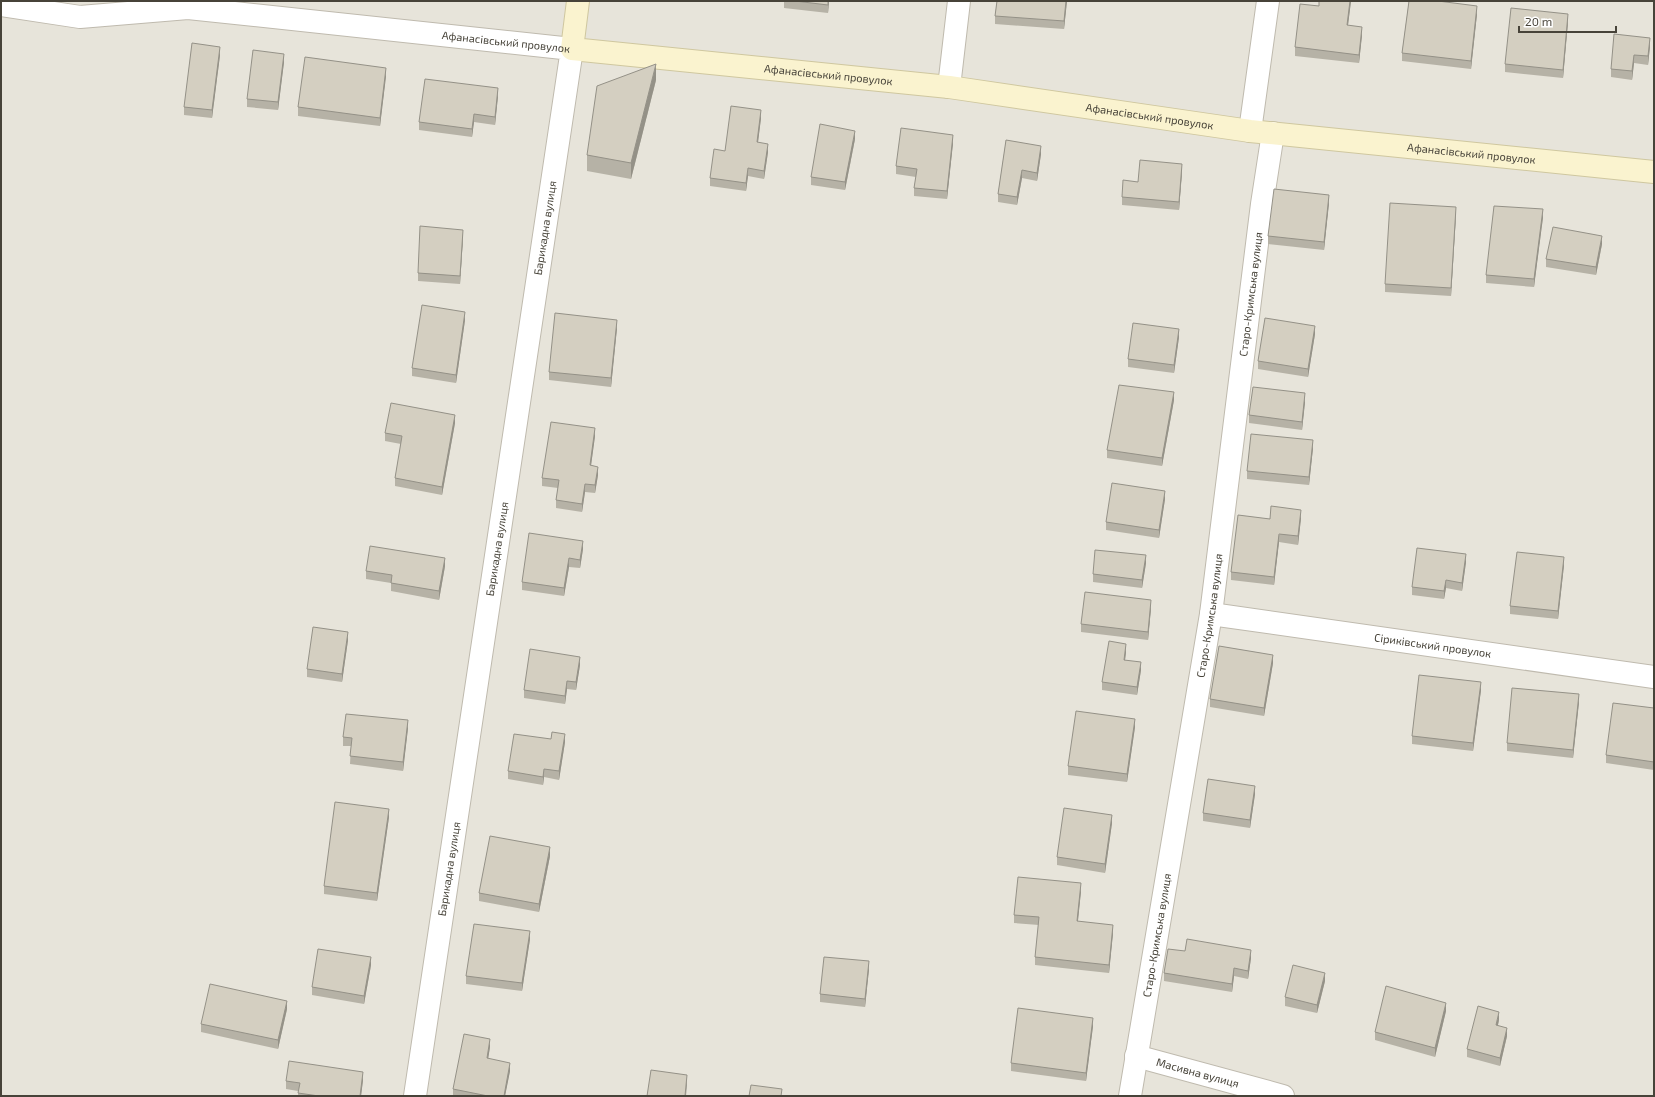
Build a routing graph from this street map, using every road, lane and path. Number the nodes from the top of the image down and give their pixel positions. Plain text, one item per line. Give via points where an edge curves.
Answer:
1 (578, 1) edge
2 (960, 1) edge
3 (1268, 1) edge
4 (1, 5) edge
5 (572, 48) junction
6 (949, 87) junction
7 (1250, 131) junction
8 (1273, 133) junction
9 (1654, 172) edge
10 (1211, 614) junction
11 (1654, 677) edge
12 (1136, 1056) junction
13 (415, 1096) edge
14 (1130, 1096) edge
15 (1283, 1096) edge

1 - 5 street, Барикадна вулиця
2 - 6 street
3 - 7 street
4 - 5 street, Афанасівський провулок via 80,17 188,8
5 - 6 street, Афанасівський провулок
5 - 13 street, Барикадна вулиця
6 - 7 street, Афанасівський провулок
7 - 8 street, Афанасівський провулок
8 - 9 street, Афанасівський провулок
8 - 10 street, Старо-Кримська вулиця
10 - 11 street, Сіриківський провулок
10 - 12 street, Старо-Кримська вулиця
12 - 14 street, Старо-Кримська вулиця
12 - 15 street, Масивна вулиця

